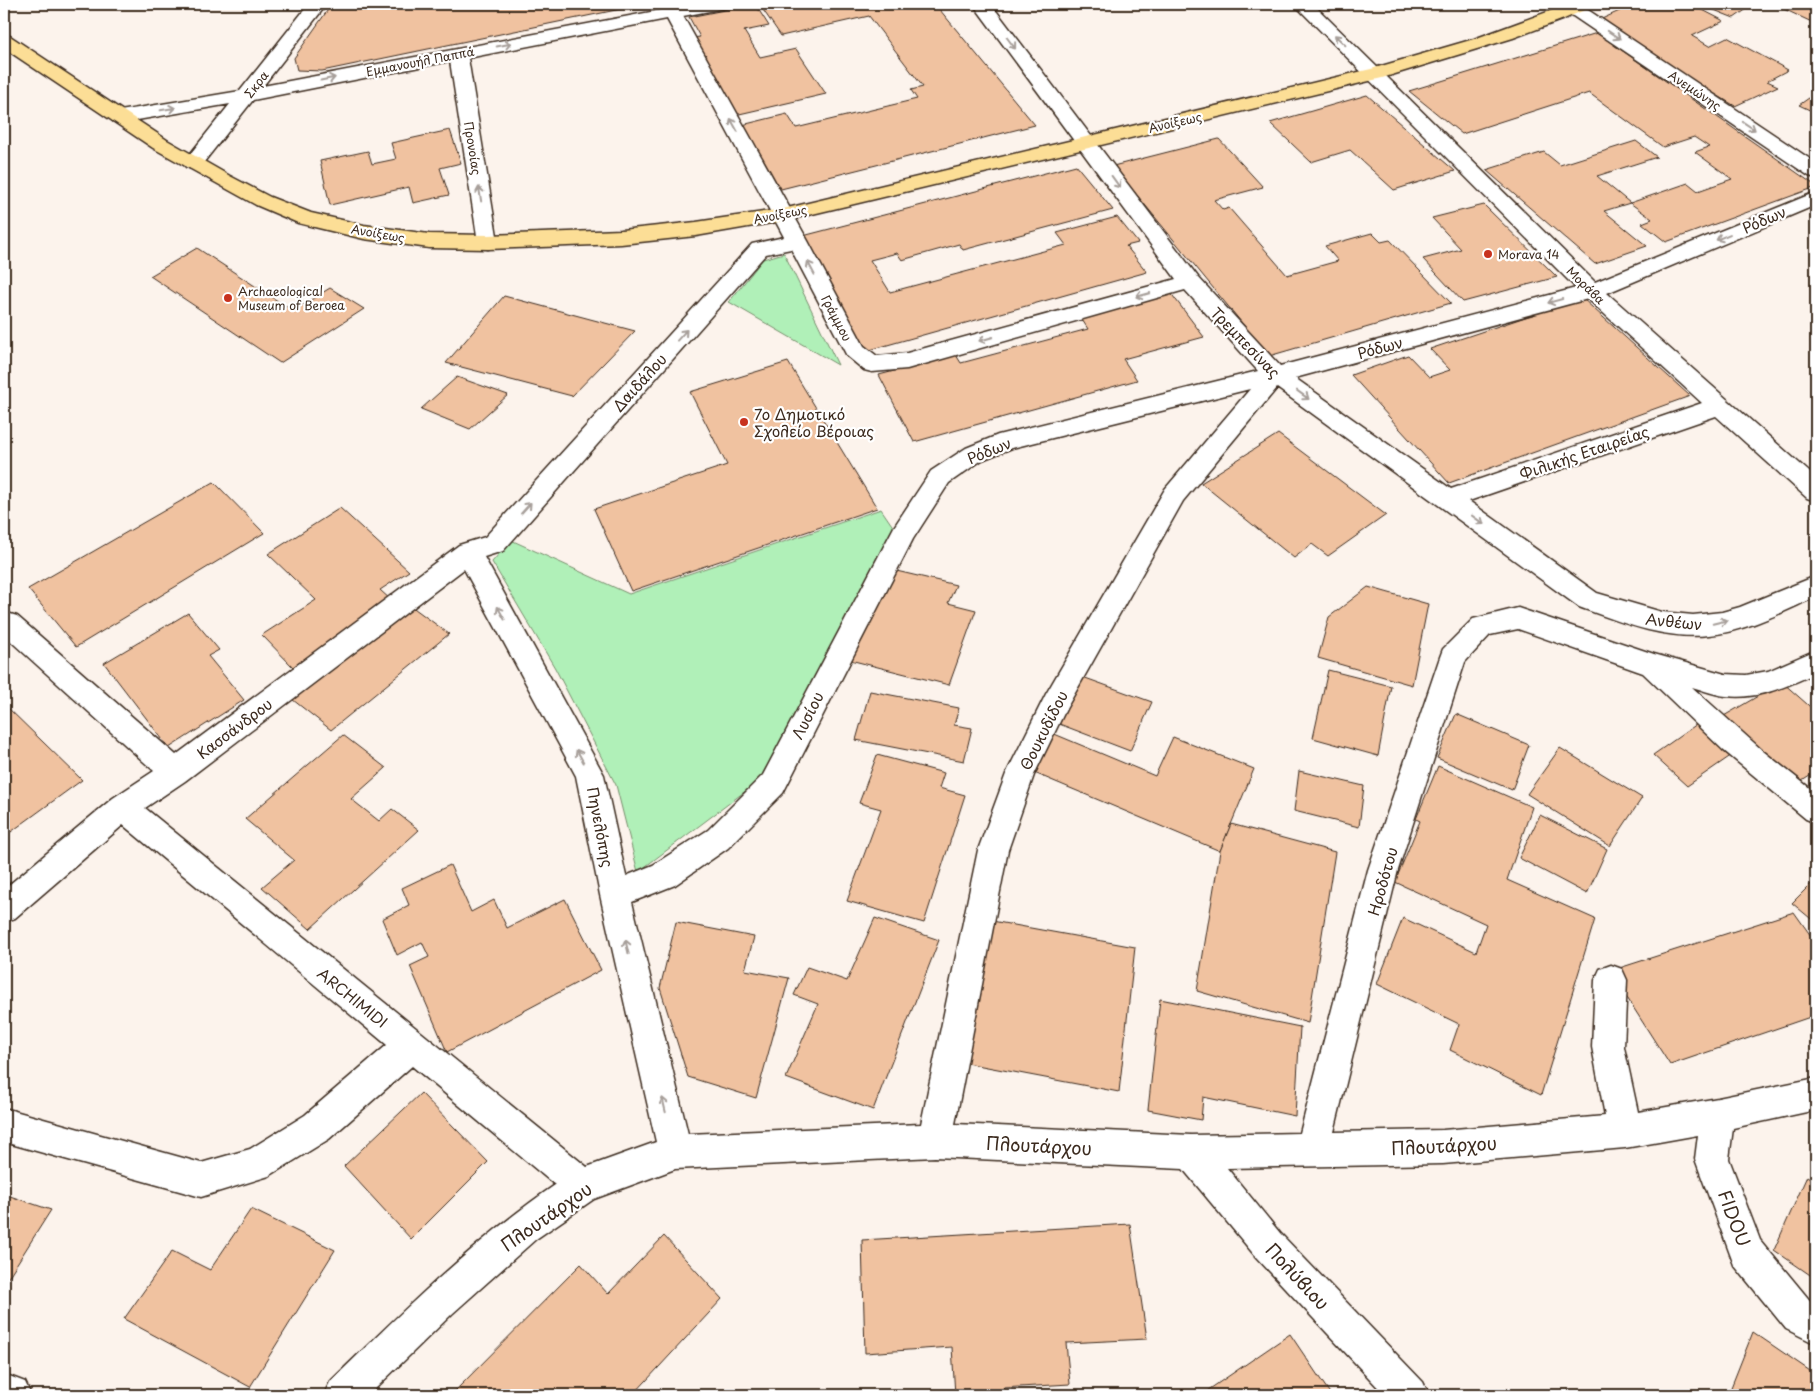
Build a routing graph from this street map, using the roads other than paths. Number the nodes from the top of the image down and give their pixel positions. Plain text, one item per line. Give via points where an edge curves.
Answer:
1 (318, 4) edge
2 (719, 4) edge
3 (982, 4) edge
4 (1303, 4) edge
5 (1578, 6) edge
6 (670, 8) edge
7 (4, 40) edge
8 (458, 54) junction
9 (1375, 74) junction
10 (247, 95) junction
11 (120, 117) junction
12 (1087, 143) junction
13 (193, 163) junction
14 (1816, 172) edge
15 (1816, 198) edge
16 (784, 215) junction
17 (798, 241) junction
18 (488, 242) junction
19 (1190, 282) junction
20 (1592, 292) junction
21 (1275, 375) junction
22 (1719, 406) junction
23 (940, 477) joint
24 (1816, 492) edge
25 (1448, 499) junction
26 (481, 548) junction
27 (1816, 586) edge
28 (1588, 600) joint
29 (4, 622) edge
30 (1816, 661) edge
31 (1653, 666) junction
32 (175, 772) junction
33 (123, 807) junction
34 (1816, 810) edge
35 (615, 895) junction
36 (4, 908) edge
37 (1612, 980) dead end
38 (412, 1045) junction
39 (1816, 1094) edge
40 (1718, 1115) junction
41 (4, 1125) edge
42 (1625, 1132) junction
43 (935, 1140) junction
44 (1313, 1150) junction
45 (675, 1152) junction
46 (1191, 1152) junction
47 (583, 1186) junction
48 (1816, 1326) edge
49 (4, 1393) edge
50 (12, 1395) edge
51 (343, 1395) edge
52 (1410, 1395) edge

1 - 10 street, Σκρα
2 - 6 street, Εμμανουήλ Παππά
3 -> 12 street, Τρεμπεσίνας
9 -> 4 street, Μοράβα
5 - 9 main road, Ανοίξεως via 1441,56
5 -> 14 street, Ανεμώνης
8 -> 6 street, Εμμανουήλ Παππά
16 -> 6 street, Γράμμου
7 - 11 main road, Ανοίξεως
10 -> 8 street, Εμμανουήλ Παππά
18 -> 8 street, Προνοίας
9 - 12 main road, Ανοίξεως
9 - 20 street, Μοράβα
11 -> 10 street, Εμμανουήλ Παππά
10 - 13 street, Σκρα
11 - 13 main road, Ανοίξεως
12 - 16 main road, Ανοίξεως
12 -> 19 street, Τρεμπεσίνας
13 - 18 main road, Ανοίξεως via 263,201 305,218 364,232 429,241
15 -> 20 street, Ρόδων
16 - 17 street, Γράμμου
16 - 18 main road, Ανοίξεως via 621,237
19 -> 17 street, Γράμμου via 907,361 872,364 855,351
26 -> 17 street, Δαιδάλου via 759,248
19 - 21 street, Τρεμπεσίνας
20 -> 21 street, Ρόδων
20 - 22 street, Μοράβα
21 - 23 street, Ρόδων via 1006,442 974,454
21 -> 25 street, Τρεμπεσίνας
21 - 43 street, Θουκυδίδου via 1174,495 1056,702 1020,774 993,850
22 - 24 street, Μοράβα
22 - 25 street, Φιλικής Εταιρείας
23 - 35 street, Λυσίου via 903,534 773,784 718,840 664,875
25 -> 28 street, Τρεμπεσίνας
26 - 32 street, Κασσάνδρου
35 -> 26 street, Πηνελόπης via 590,775
28 -> 27 street, Ανθέων via 1648,620 1708,625 1740,617
29 - 32 street
30 - 31 street via 1772,681 1746,686 1725,685
31 - 34 street via 1699,713 1766,772
31 - 44 street, Ηροδότου via 1518,618 1482,626 1453,657 1383,870
32 - 33 street, Κασσάνδρου
33 - 36 street, Κασσάνδρου
33 - 38 street, ARCHIMIDI
45 -> 35 street, Πηνελόπης
37 - 42 street via 1608,1047
38 - 41 street via 317,1127 257,1164 201,1180
38 - 47 street, ARCHIMIDI
39 - 40 street, Πλουτάρχου
40 - 42 street, Πλουτάρχου
40 - 48 street, FIDOU via 1712,1159 1748,1252 1799,1316
42 - 44 street, Πλουτάρχου via 1443,1147
43 - 45 street, Πλουτάρχου
43 - 46 street, Πλουτάρχου
44 - 46 street, Πλουτάρχου
45 - 47 street, Πλουτάρχου
46 - 52 street, Πολύβιου via 1268,1245
47 - 51 street, Πλουτάρχου via 524,1227 446,1294
49 - 50 street

